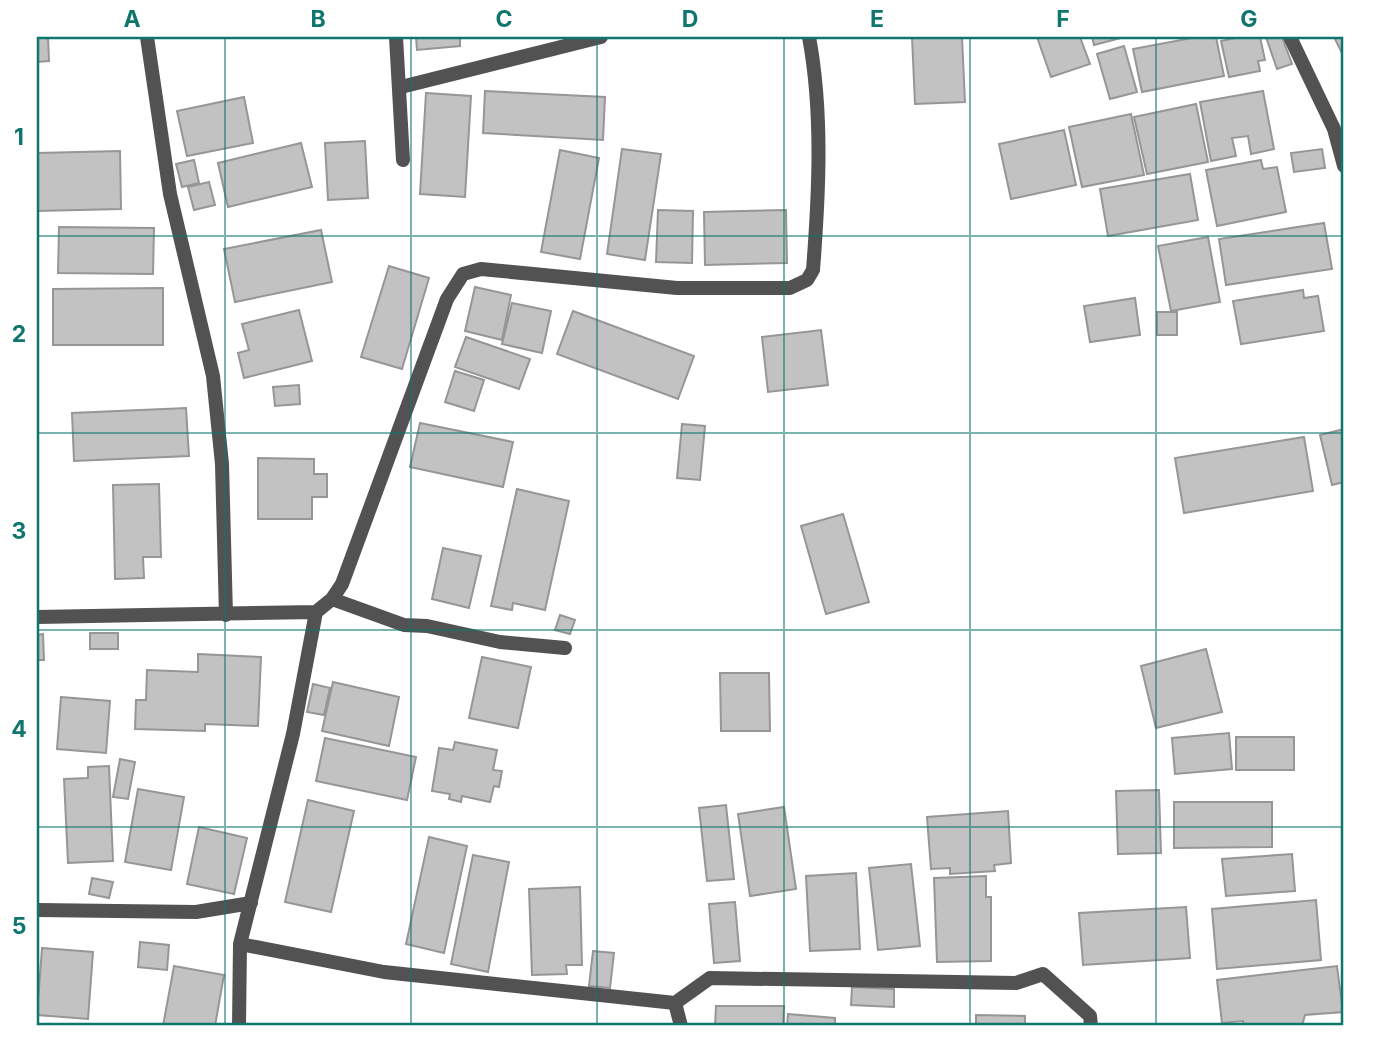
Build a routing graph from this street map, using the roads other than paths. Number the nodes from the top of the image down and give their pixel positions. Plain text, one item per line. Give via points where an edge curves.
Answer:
1 (147, 37) edge
2 (397, 37) edge
3 (601, 37) edge
4 (809, 37) edge
5 (1290, 37) edge
6 (401, 87) junction
7 (403, 160) dead end
8 (1344, 166) edge
9 (332, 599) junction
10 (316, 612) junction
11 (226, 615) junction
12 (37, 617) edge
13 (565, 648) dead end
14 (251, 903) junction
15 (37, 910) edge
16 (240, 944) junction
17 (675, 1003) junction
18 (239, 1026) edge
19 (681, 1026) edge
20 (1091, 1026) edge

1 - 11 street via 170,194 214,376 222,464
2 - 6 street
3 - 6 street
4 - 9 street via 818,165 813,270 807,280 790,288 677,288 481,269 463,274 447,299 342,584
5 - 8 street via 1334,129
6 - 7 street
9 - 10 street
9 - 13 street via 404,625
10 - 11 street
10 - 14 street via 293,734
11 - 12 street
14 - 15 street via 196,912
14 - 16 street
16 - 17 street via 384,972
16 - 18 street
17 - 19 street
17 - 20 street via 710,978 1016,983 1043,974 1090,1016

